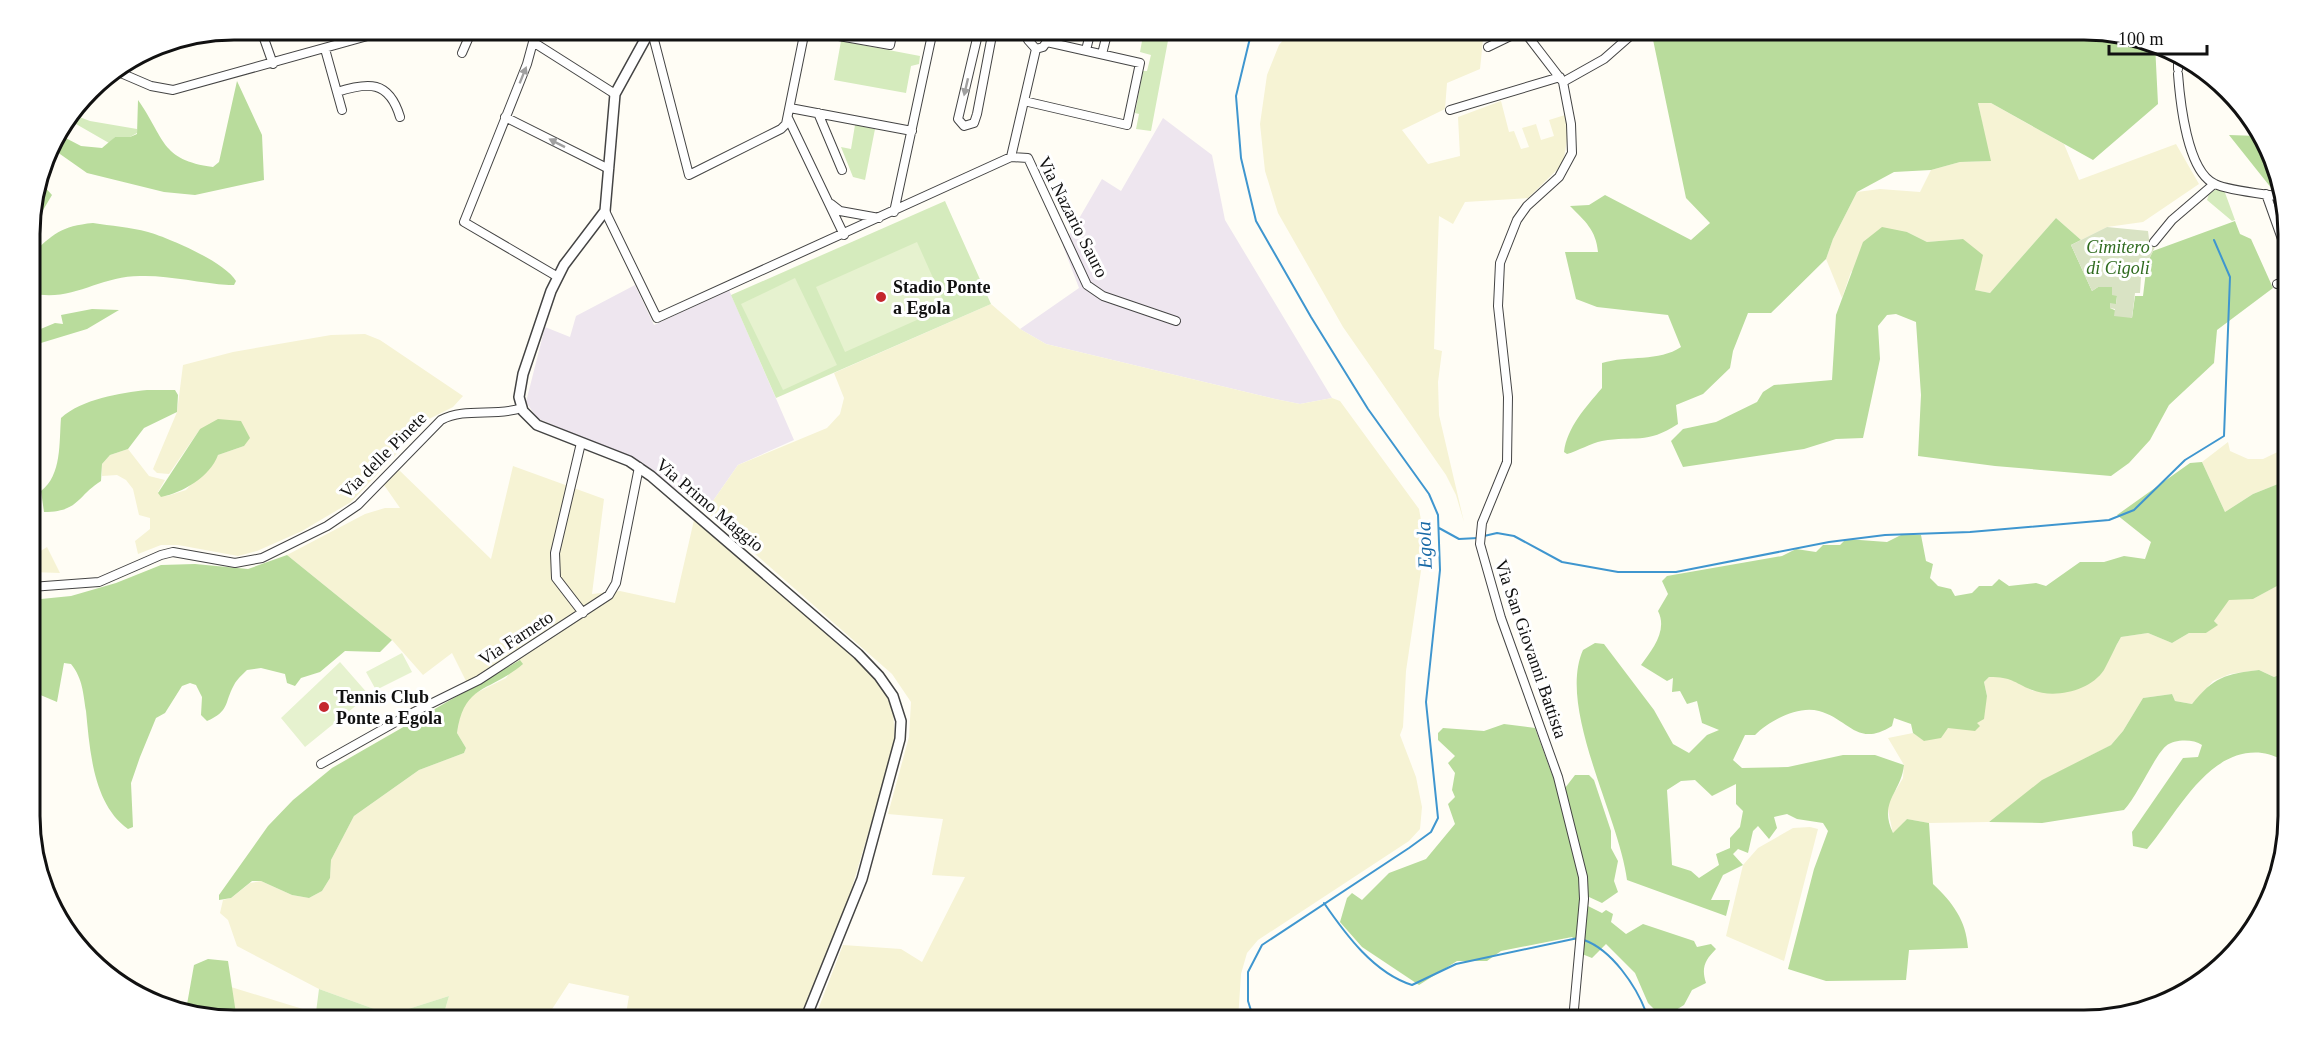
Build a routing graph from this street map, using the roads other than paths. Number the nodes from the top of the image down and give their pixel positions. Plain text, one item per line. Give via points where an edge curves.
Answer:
1 (265, 40) edge
2 (355, 40) edge
3 (468, 40) edge
4 (644, 40) edge
5 (649, 40) edge
6 (803, 40) edge
7 (862, 40) edge
8 (891, 40) edge
9 (931, 40) edge
10 (976, 40) edge
11 (991, 40) edge
12 (1030, 40) edge
13 (1088, 40) edge
14 (1106, 40) edge
15 (1502, 40) edge
16 (1531, 40) edge
17 (1626, 40) edge
18 (533, 42) joint
19 (1047, 42) joint
20 (1488, 47) dead end
21 (325, 49) junction
22 (1036, 49) junction
23 (1086, 50) junction
24 (462, 53) dead end
25 (1102, 54) junction
26 (273, 64) junction
27 (2178, 64) edge
28 (125, 75) edge
29 (1561, 80) junction
30 (337, 92) junction
31 (615, 94) junction
32 (1024, 101) junction
33 (790, 108) junction
34 (342, 110) dead end
35 (1450, 110) dead end
36 (818, 113) junction
37 (400, 117) dead end
38 (505, 117) junction
39 (788, 118) junction
40 (912, 131) junction
41 (1011, 157) junction
42 (609, 169) junction
43 (842, 170) dead end
44 (2214, 184) junction
45 (2266, 194) junction
46 (2274, 195) edge
47 (828, 201) junction
48 (604, 212) junction
49 (894, 212) junction
50 (880, 218) junction
51 (2278, 223) edge
52 (844, 235) junction
53 (2154, 242) dead end
54 (558, 277) junction
55 (1176, 321) dead end
56 (522, 408) junction
57 (581, 443) junction
58 (639, 467) junction
59 (40, 586) edge
60 (583, 613) junction
61 (321, 764) dead end
62 (1574, 1009) edge
63 (809, 1010) edge

1 - 26 street
2 - 21 street
3 - 24 street
4 - 31 street
5 - 39 street via 689,175 781,129
6 - 33 street
7 - 8 street via 890,45
9 - 40 street
10 -> 11 street via 958,119 964,126 974,123 977,114
12 - 22 street
13 - 23 street
14 - 25 street
15 - 20 street
16 - 29 street
17 - 29 street via 1604,59
18 - 31 street
38 -> 18 street
19 - 22 street
19 - 23 street
21 - 26 street
21 - 30 street
22 - 32 street
23 - 25 street
25 - 32 street via 1140,63 1127,125
26 - 28 street via 173,90
27 - 44 street via 2188,142
29 - 35 street
29 - 62 street, Via San Giovanni Battista via 1571,124 1572,153 1559,177 1517,220 1500,263 1498,306 1508,397 1507,462 1482,523 1480,542 1574,838 1584,889
30 - 34 street
30 - 37 street via 373,85 394,100
31 - 42 street
32 - 41 street
33 - 36 street
33 - 39 street
36 - 40 street
36 - 43 street
42 -> 38 street
38 - 54 street via 464,222
39 - 47 street
40 - 49 street
41 - 49 street, Via Nazario Sauro
41 - 55 street, Via Nazario Sauro via 1029,158 1087,285 1102,296
42 - 48 street
44 - 45 street
44 - 53 street via 2172,220
45 - 46 street
45 - 51 street
47 - 50 street via 840,211
47 - 52 street
48 - 52 street, Via Nazario Sauro via 657,318
48 - 54 street
49 - 50 street, Via Nazario Sauro
50 - 52 street, Via Nazario Sauro
54 - 56 street via 523,374 519,397
56 - 57 street, Via Primo Maggio via 537,425
56 - 59 street, Via delle Pinete via 510,412 456,413 441,420 358,505 327,526 262,558 235,563 173,552 99,582
57 - 58 street, Via Primo Maggio
57 - 60 street via 555,553 556,578
58 - 60 street, Via Farneto via 616,583 609,595
58 - 63 street, Via Primo Maggio via 858,654 884,682 897,706 900,739 862,879
60 - 61 street, Via Farneto via 479,680

